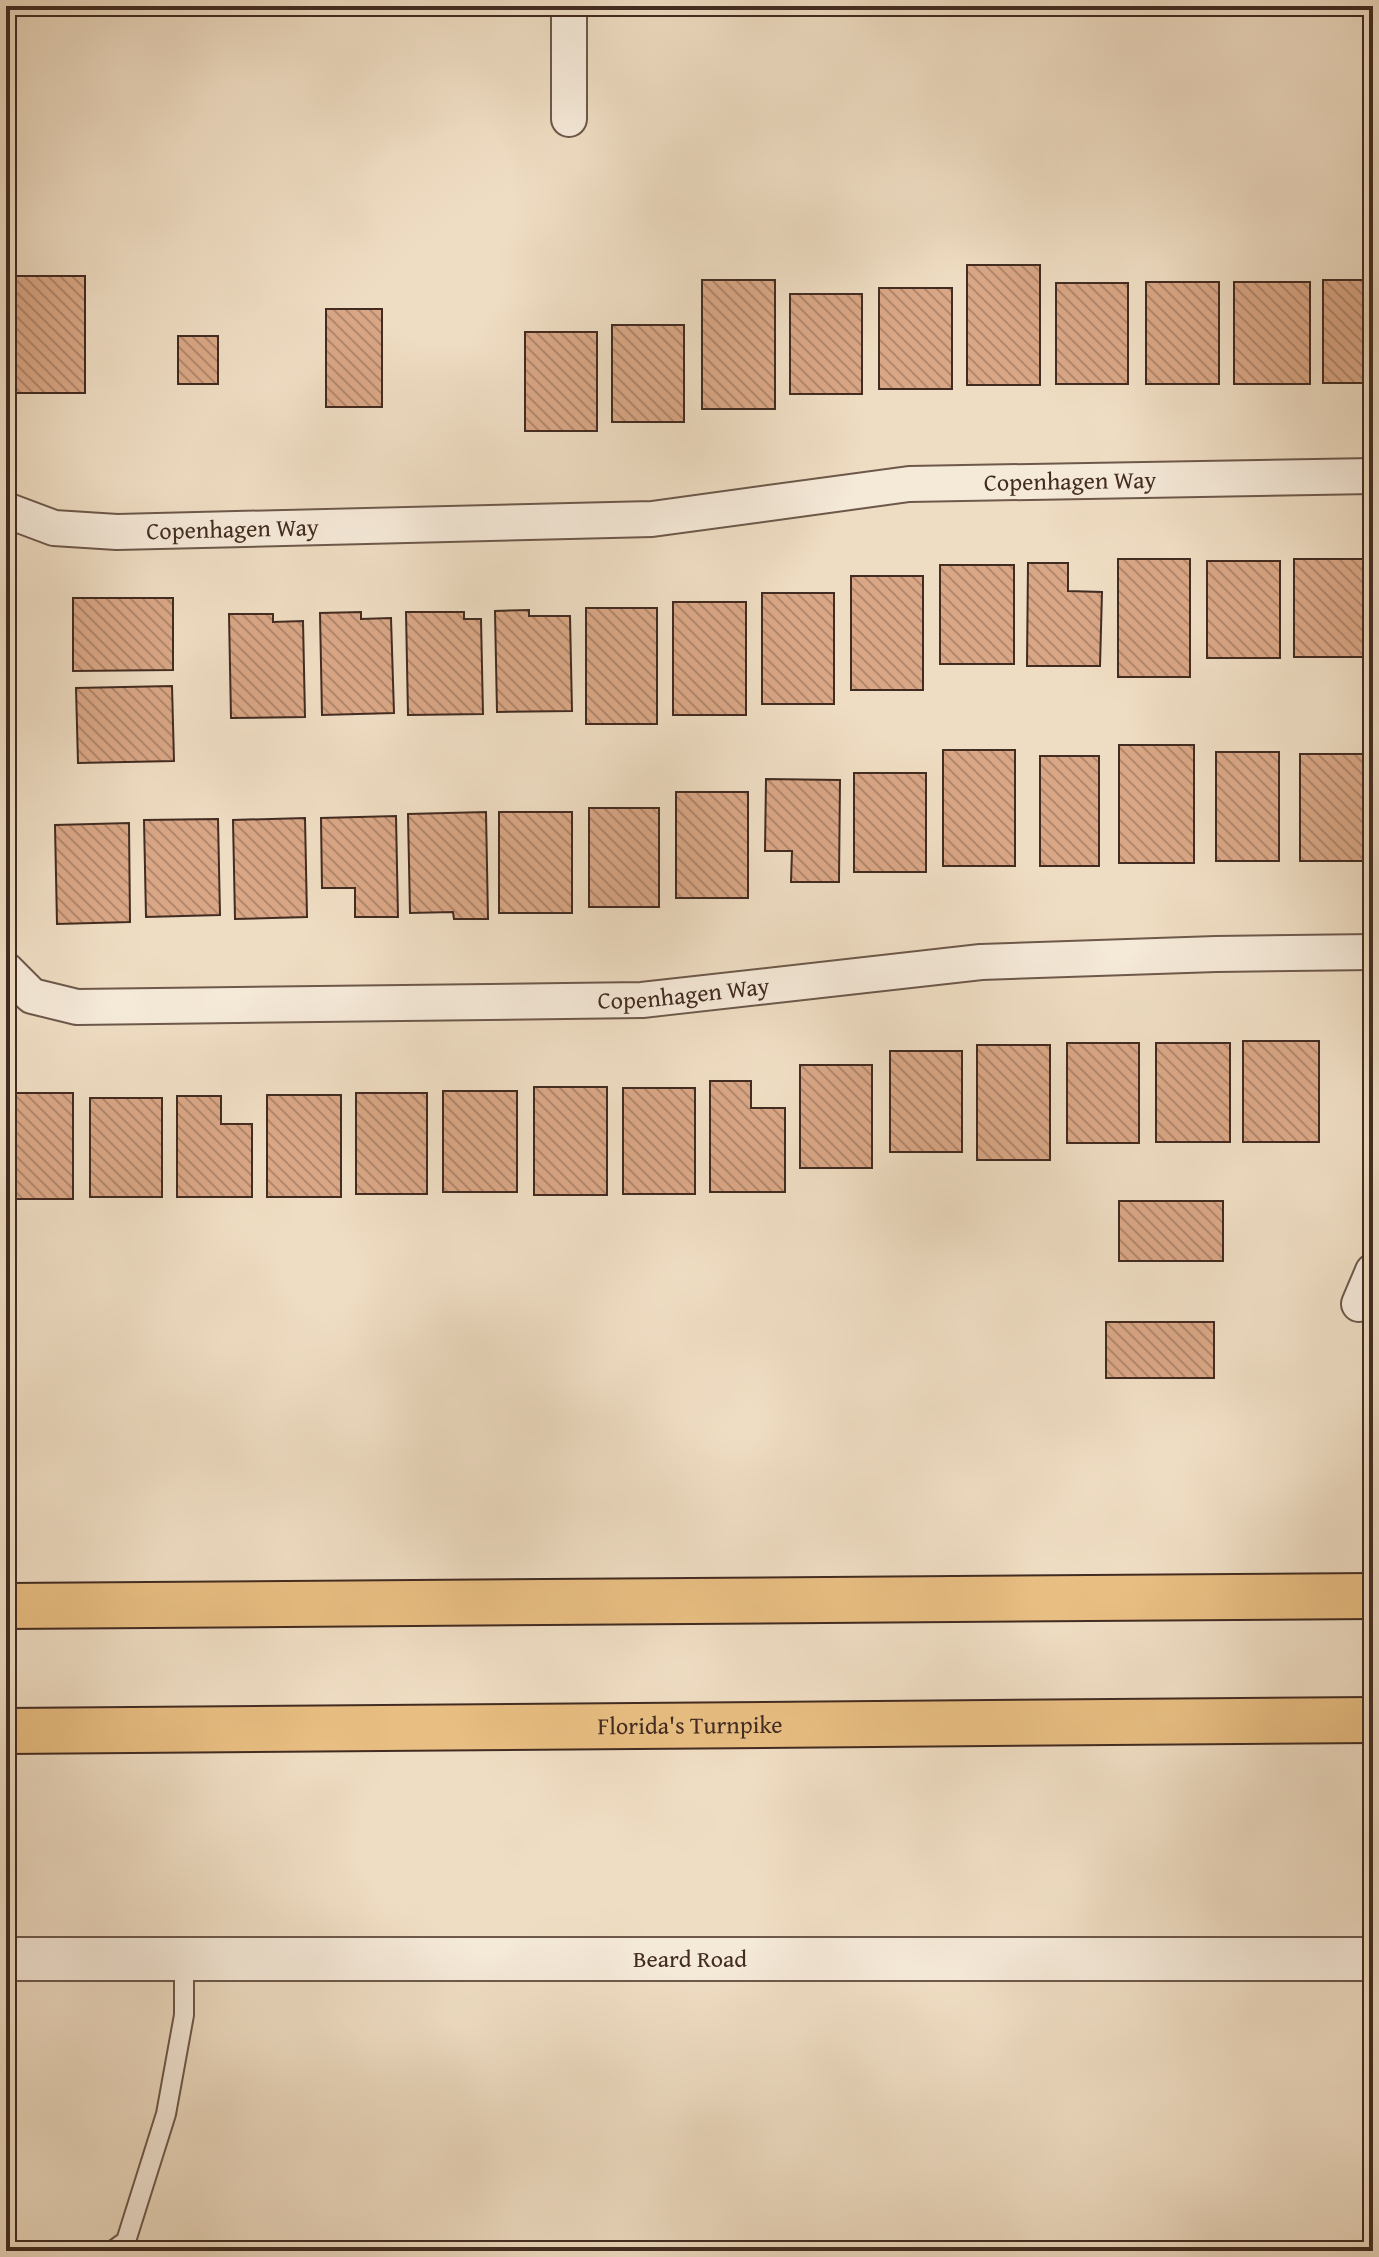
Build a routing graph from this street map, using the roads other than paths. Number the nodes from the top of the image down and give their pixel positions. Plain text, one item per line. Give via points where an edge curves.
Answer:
1 (569, 6) edge
2 (569, 119) dead end
3 (1373, 476) edge
4 (6, 510) edge
5 (1373, 952) edge
6 (6, 970) edge
7 (1373, 1271) edge
8 (1359, 1304) dead end
9 (1373, 1596) edge
10 (6, 1606) edge
11 (1373, 1720) edge
12 (6, 1731) edge
13 (6, 1959) edge
14 (184, 1959) junction
15 (1373, 1959) edge
16 (112, 2251) edge

1 - 2 street
3 - 4 street, Copenhagen Way via 909,484 652,519 510,523 117,532 54,528
5 - 6 street, Copenhagen Way via 981,962 642,1000 77,1007 32,996
7 - 8 street
9 - 10 highway
11 - 12 highway, Florida's Turnpike
13 - 14 street, Beard Road
14 - 15 street, Beard Road
14 - 16 lane via 184,2015 166,2114 126,2241

